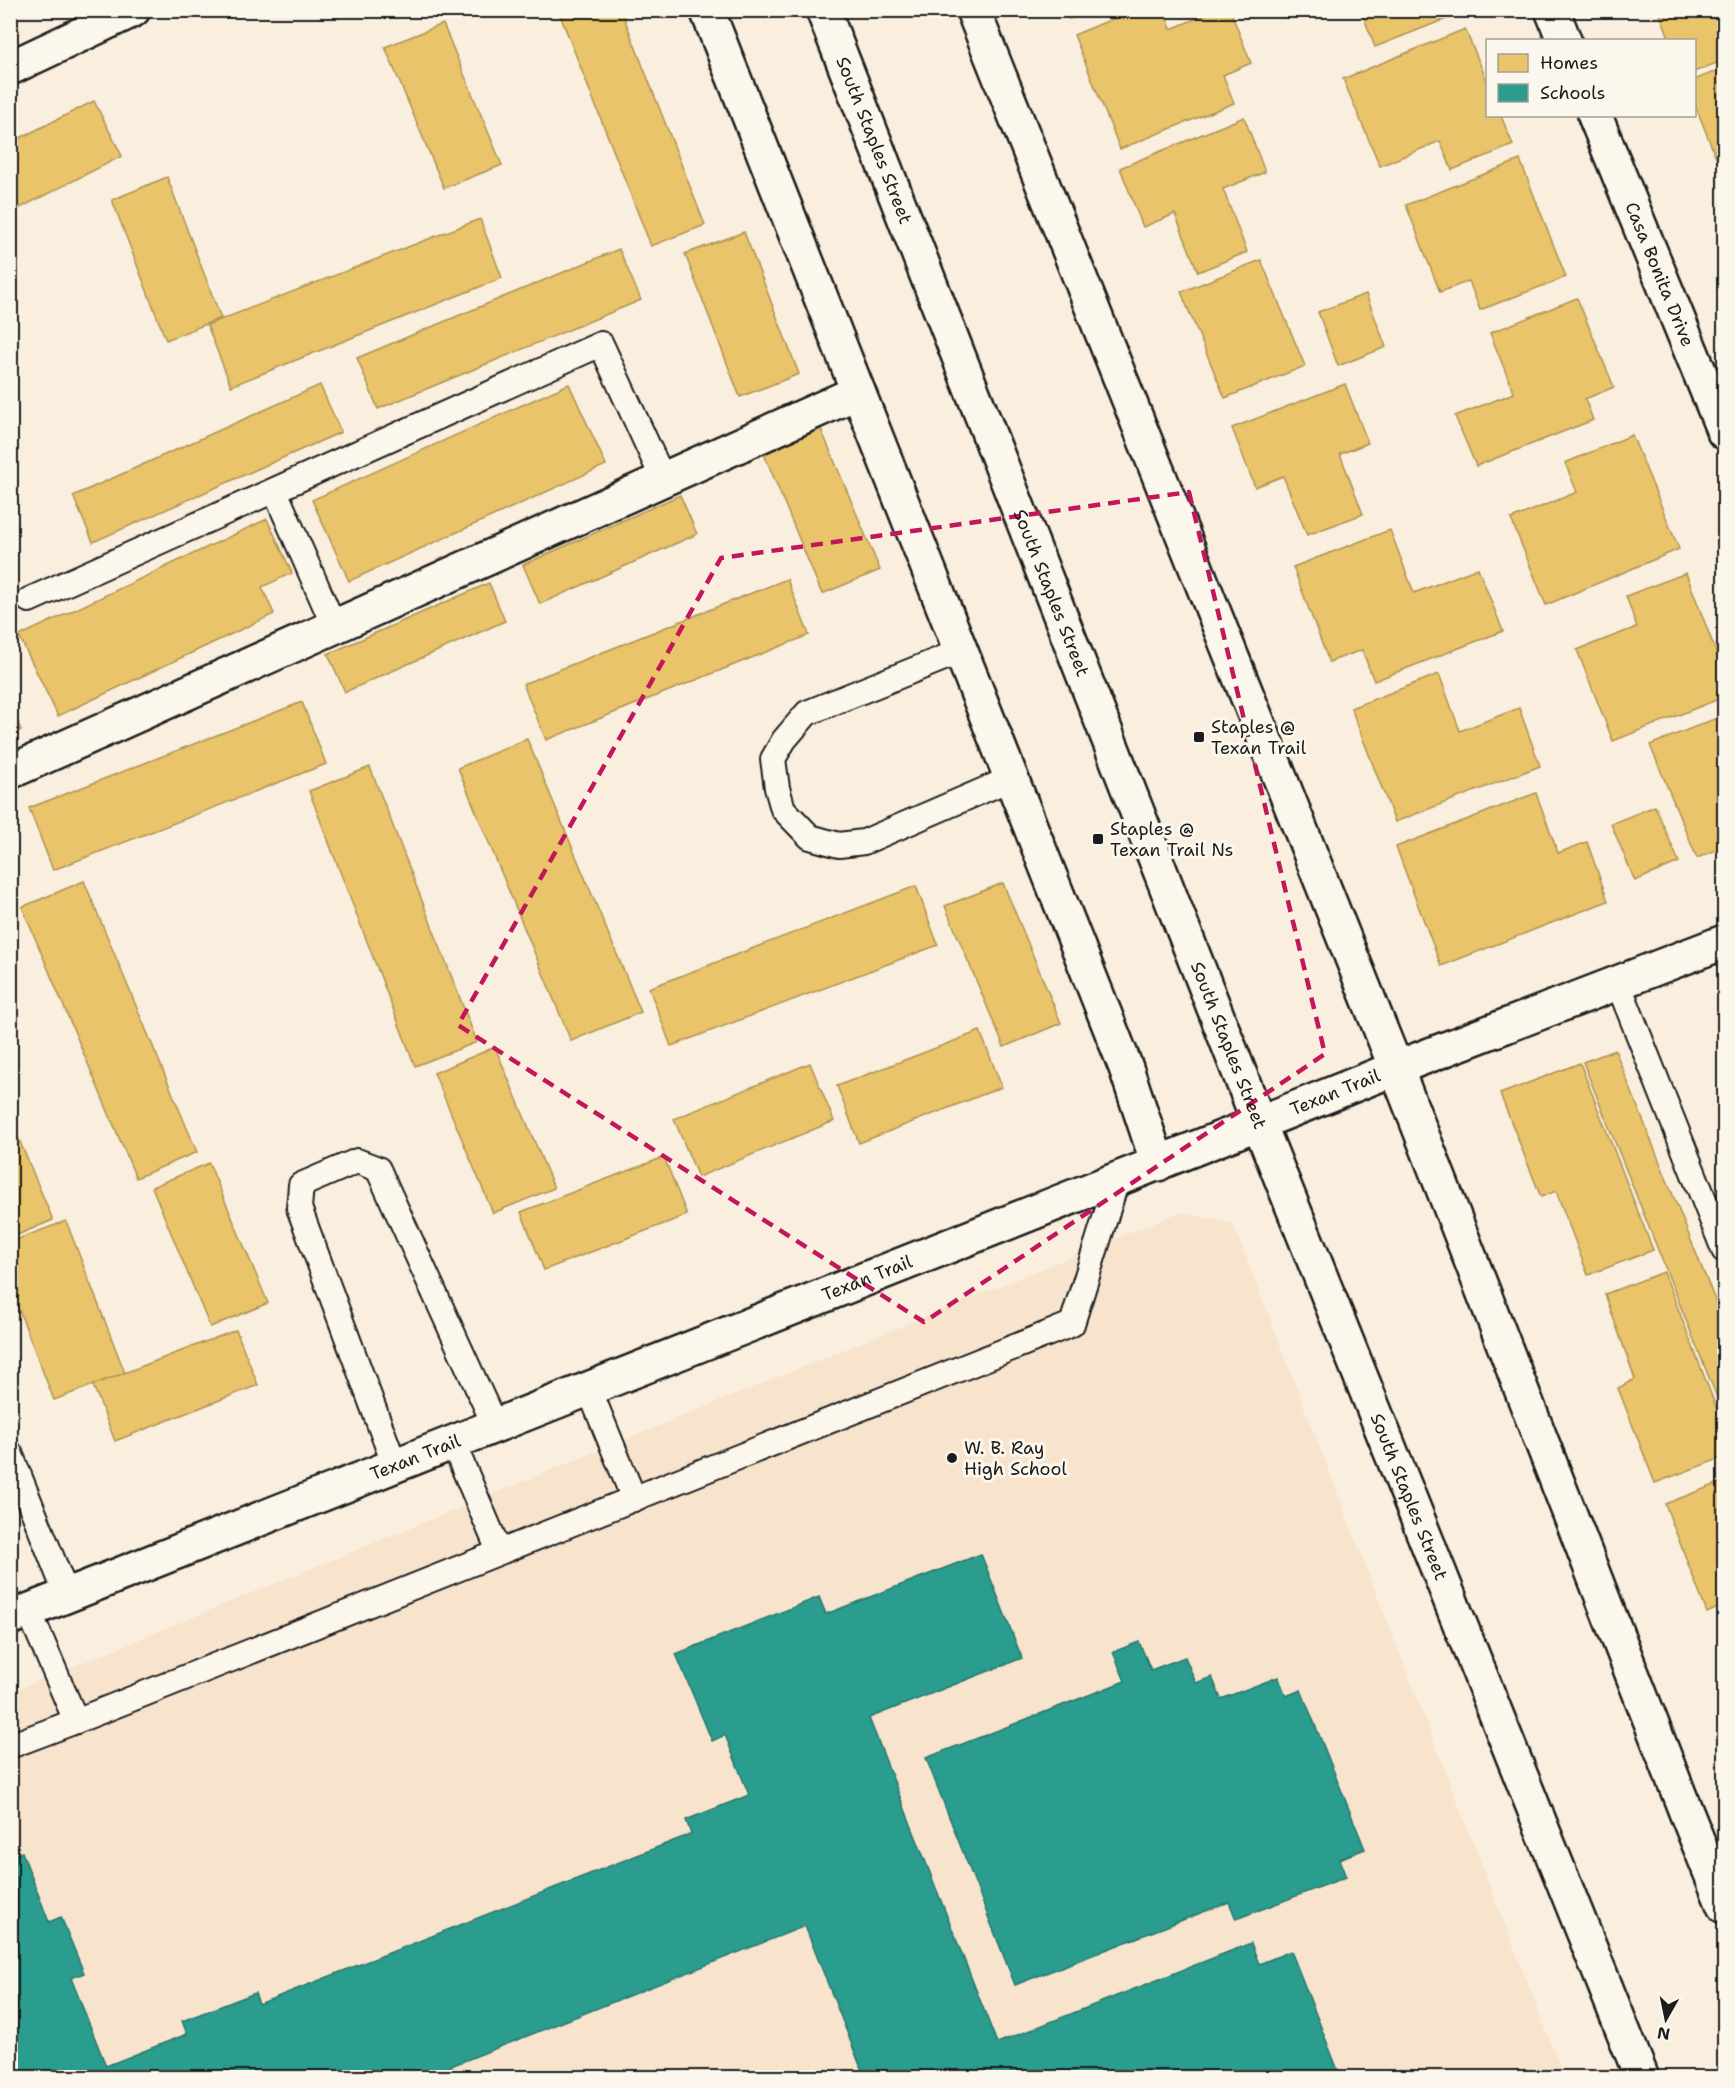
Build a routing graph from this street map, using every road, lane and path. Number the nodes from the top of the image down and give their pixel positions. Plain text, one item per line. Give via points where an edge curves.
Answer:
1 (133, 10) edge
2 (707, 10) edge
3 (823, 10) edge
4 (973, 10) edge
5 (1552, 10) edge
6 (1564, 39) edge
7 (10, 68) edge
8 (1595, 117) edge
9 (858, 392) junction
10 (1725, 432) edge
11 (663, 479) junction
12 (274, 491) junction
13 (29, 600) dead end
14 (334, 626) junction
15 (961, 651) junction
16 (10, 772) edge
17 (1012, 778) junction
18 (1725, 942) edge
19 (1618, 983) junction
20 (1396, 1068) junction
21 (1259, 1124) junction
22 (1158, 1164) junction
23 (1117, 1180) junction
24 (1725, 1250) edge
25 (590, 1389) junction
26 (495, 1426) junction
27 (453, 1443) junction
28 (10, 1453) edge
29 (395, 1466) junction
30 (634, 1499) junction
31 (499, 1551) junction
32 (67, 1596) junction
33 (20, 1614) edge
34 (76, 1721) junction
35 (10, 1746) edge
36 (1725, 1906) edge
37 (1642, 2078) edge

1 - 7 street
2 - 9 street
3 - 21 street, South Staples Street
4 - 20 street
5 - 6 street
8 - 10 street, Casa Bonita Drive
9 - 11 street
9 - 15 street
11 - 12 lane via 601,345
11 - 14 street
12 - 13 lane
12 - 14 lane
14 - 16 street
15 - 17 street
15 - 17 lane via 807,713 773,759 783,809 810,837 839,845 864,842
17 - 22 street via 1126,1068
18 - 19 street, Texan Trail
19 - 20 street, Texan Trail
19 - 24 lane
20 - 21 street, Texan Trail
20 - 36 street
21 - 22 street, Texan Trail
21 - 37 street, South Staples Street
22 - 23 street, Texan Trail
23 - 25 street, Texan Trail
23 - 30 lane via 1072,1324
25 - 26 street, Texan Trail
25 - 30 lane
26 - 27 street, Texan Trail
26 - 29 lane via 378,1169 357,1161 301,1185 299,1208
27 - 29 street, Texan Trail
27 - 31 lane
28 - 32 lane
29 - 32 street, Texan Trail
30 - 31 lane
31 - 34 lane
32 - 33 street, Texan Trail
33 - 34 lane
34 - 35 lane

